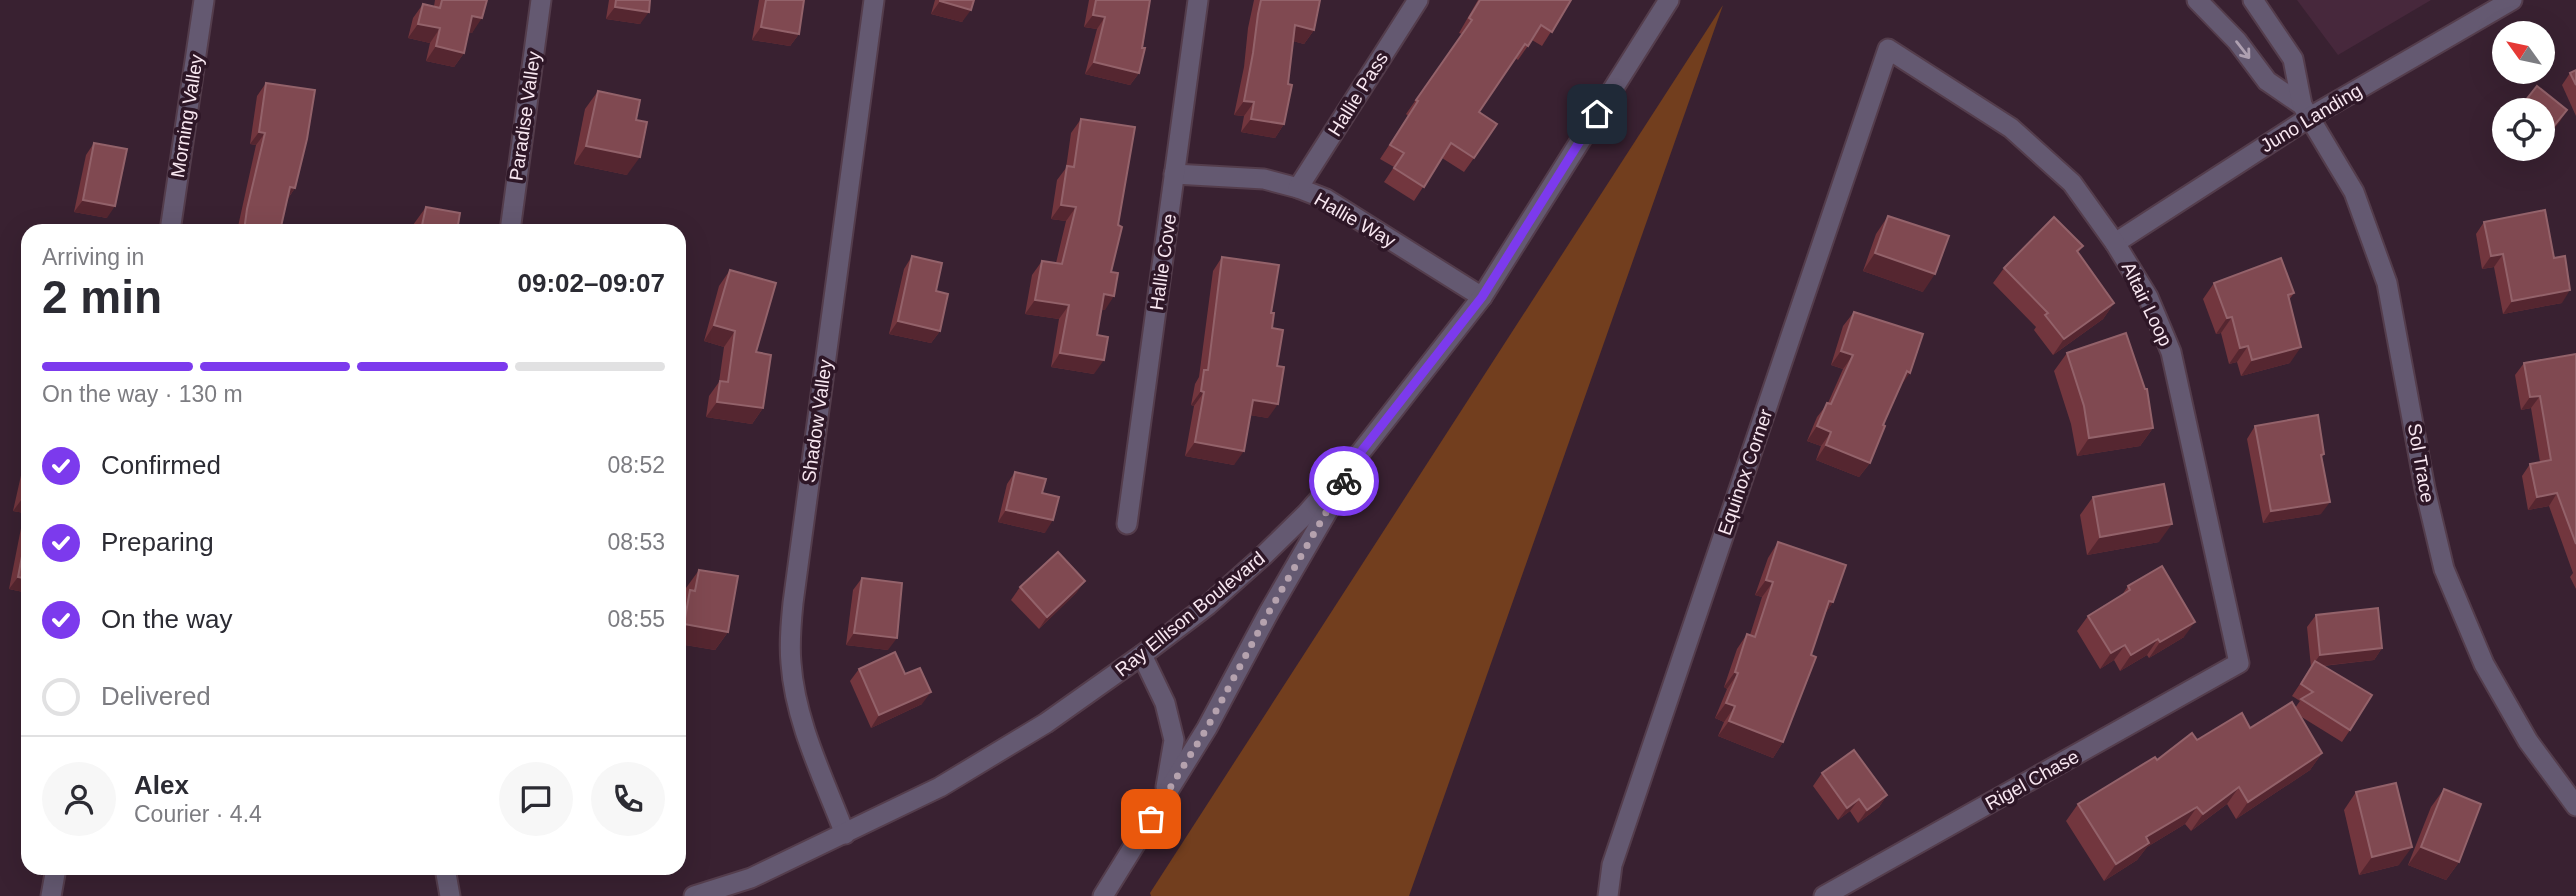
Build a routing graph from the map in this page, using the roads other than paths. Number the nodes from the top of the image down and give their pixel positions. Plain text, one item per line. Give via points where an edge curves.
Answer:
1 (204, 0) edge
2 (541, 0) edge
3 (874, 0) edge
4 (1198, 0) edge
5 (1418, 0) edge
6 (1669, 0) edge
7 (2197, 0) edge
8 (2253, 0) edge
9 (2512, 0) edge
10 (1888, 49) joint
11 (2306, 111) junction
12 (1174, 174) junction
13 (1298, 188) junction
14 (171, 224) edge
15 (511, 224) edge
16 (2115, 243) junction
17 (1482, 297) junction
18 (1360, 453) junction
19 (1127, 524) dead end
20 (1142, 655) junction
21 (2239, 663) joint
22 (1163, 800) junction
23 (2576, 806) edge
24 (845, 834) junction
25 (55, 875) edge
26 (446, 875) edge
27 (51, 896) edge
28 (450, 896) edge
29 (694, 896) edge
30 (1103, 896) edge
31 (1608, 896) edge
32 (1825, 896) edge

1 - 14 street, Morning Valley
2 - 15 street, Paradise Valley
3 - 24 street, Shadow Valley via 790,639 807,738
4 - 12 street, Hallie Cove
5 - 13 street, Hallie Pass
6 - 17 street, Ray Ellison Boulevard
7 -> 11 street, Sol Trace via 2267,81
8 - 11 street, Sol Trace via 2293,59
9 - 11 street, Juno Landing
10 - 16 street, Altair Loop via 2011,128 2072,183
10 - 31 street, Equinox Corner via 1612,865
11 - 16 street, Juno Landing
11 - 23 street, Sol Trace via 2354,192 2387,283 2444,569 2484,664 2528,741
12 - 13 street, Hallie Way via 1264,179
12 - 19 street, Hallie Cove
13 - 17 street, Hallie Way via 1326,199
16 - 21 street, Altair Loop via 2148,297 2171,352
17 - 18 street, Ray Ellison Boulevard
18 - 20 street, Ray Ellison Boulevard via 1263,556
18 - 22 street
20 - 22 street via 1165,703 1174,740
20 - 24 street, Ray Ellison Boulevard via 1046,723 940,787
21 - 32 street, Rigel Chase
22 - 30 street
24 - 29 street, Ray Ellison Boulevard via 751,878
25 - 27 street
26 - 28 street

